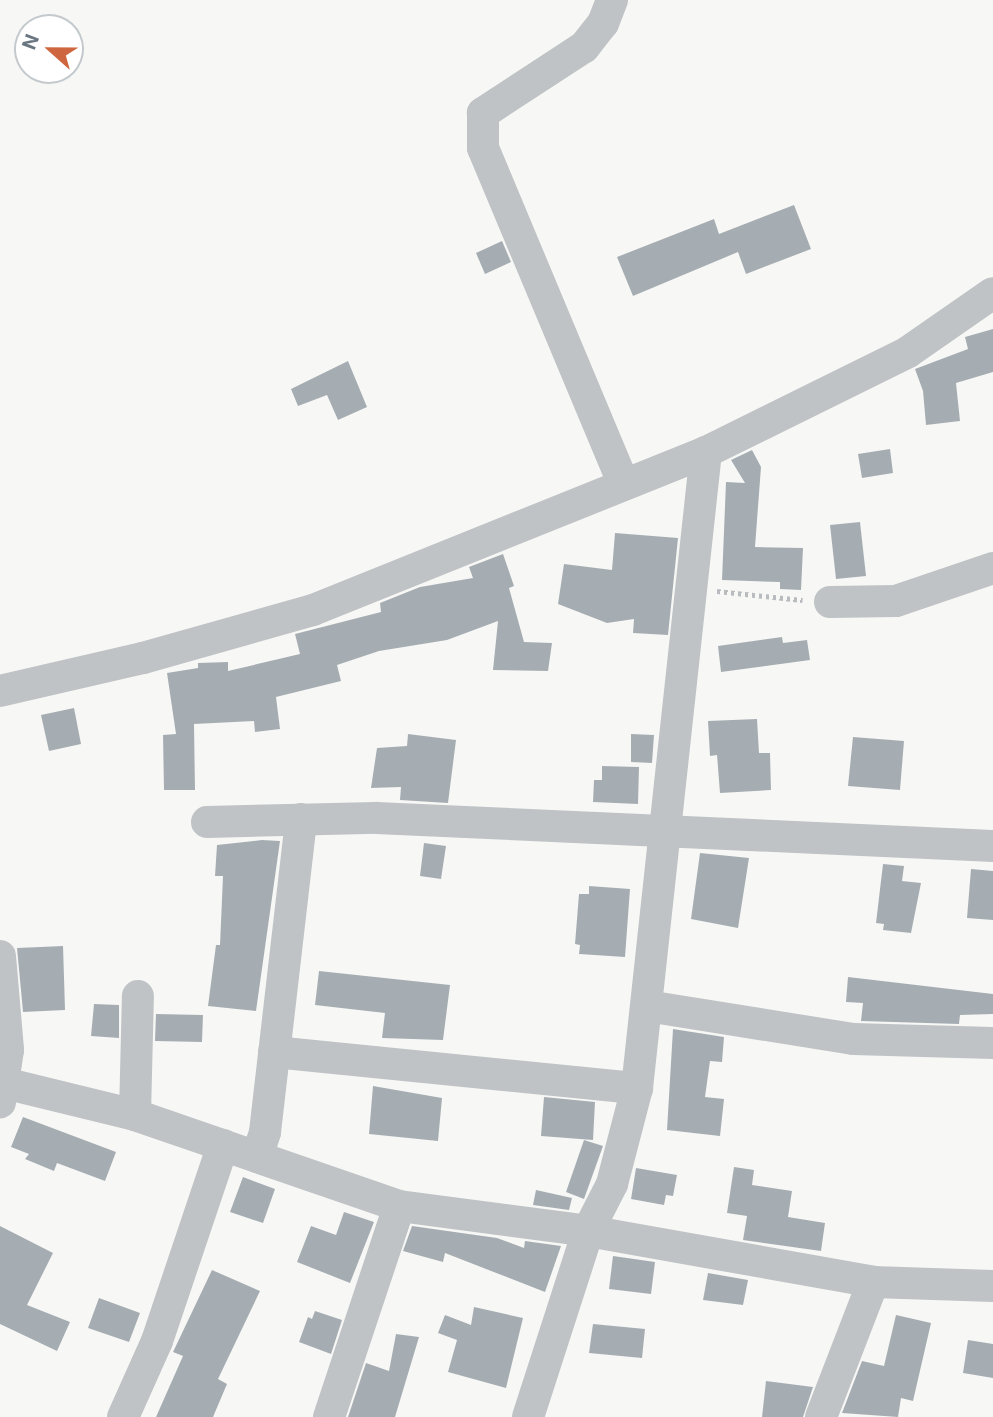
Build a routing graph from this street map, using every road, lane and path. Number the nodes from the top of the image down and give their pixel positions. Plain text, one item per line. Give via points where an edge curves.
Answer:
1 (612, 0) edge
2 (993, 293) edge
3 (706, 452) junction
4 (623, 484) junction
5 (993, 568) edge
6 (692, 589) junction
7 (830, 602) joint
8 (0, 691) edge
9 (301, 819) junction
10 (207, 822) dead end
11 (667, 833) junction
12 (993, 846) edge
13 (0, 956) edge
14 (138, 996) dead end
15 (648, 1006) junction
16 (993, 1042) edge
17 (274, 1052) junction
18 (637, 1088) junction
19 (2, 1089) edge
20 (135, 1115) junction
21 (223, 1145) junction
22 (257, 1157) junction
23 (400, 1206) junction
24 (588, 1231) junction
25 (873, 1282) junction
26 (993, 1286) edge
27 (122, 1417) edge
28 (329, 1417) edge
29 (528, 1417) edge
30 (821, 1417) edge

1 - 4 street via 603,23 584,47 483,113 483,148
2 - 3 street via 908,352
3 - 4 street
3 - 6 street
4 - 8 street via 313,610 143,658
5 - 7 street via 896,601
6 - 7 path
6 - 11 street
9 - 10 street
9 - 11 street via 376,818
9 - 17 street
11 - 12 street
11 - 15 street
13 - 19 street via 8,1051
14 - 20 street
15 - 16 street via 853,1039
15 - 18 street
17 - 18 street
17 - 22 street via 265,1132
18 - 24 street via 612,1184
19 - 20 street via 35,1087
20 - 21 street
21 - 22 street
21 - 27 street via 157,1341
22 - 23 street
23 - 24 street
23 - 28 street
24 - 25 street
24 - 29 street
25 - 26 street
25 - 30 street

